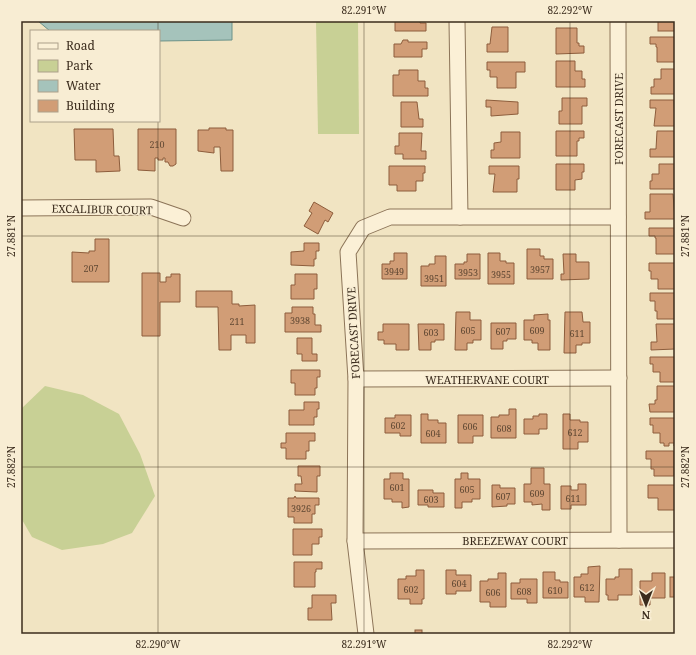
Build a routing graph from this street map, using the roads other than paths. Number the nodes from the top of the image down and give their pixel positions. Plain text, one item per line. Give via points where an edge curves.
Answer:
1 (457, 21) edge
2 (618, 21) edge
3 (21, 208) edge
4 (460, 217) junction
5 (618, 217) junction
6 (183, 218) dead end
7 (619, 378) junction
8 (356, 379) junction
9 (355, 540) junction
10 (619, 540) junction
11 (675, 540) edge
12 (366, 634) edge

1 - 4 street
2 - 5 street, FORECAST DRIVE
3 - 6 street, EXCALIBUR COURT via 151,207
4 - 5 street, FORECAST DRIVE
4 - 8 street, FORECAST DRIVE via 390,217 363,228 348,252
5 - 7 street, FORECAST DRIVE
7 - 8 street, WEATHERVANE COURT
7 - 10 street, FORECAST DRIVE
8 - 9 street, FORECAST DRIVE
9 - 10 street, BREEZEWAY COURT
9 - 12 street, FORECAST DRIVE
10 - 11 street, BREEZEWAY COURT

